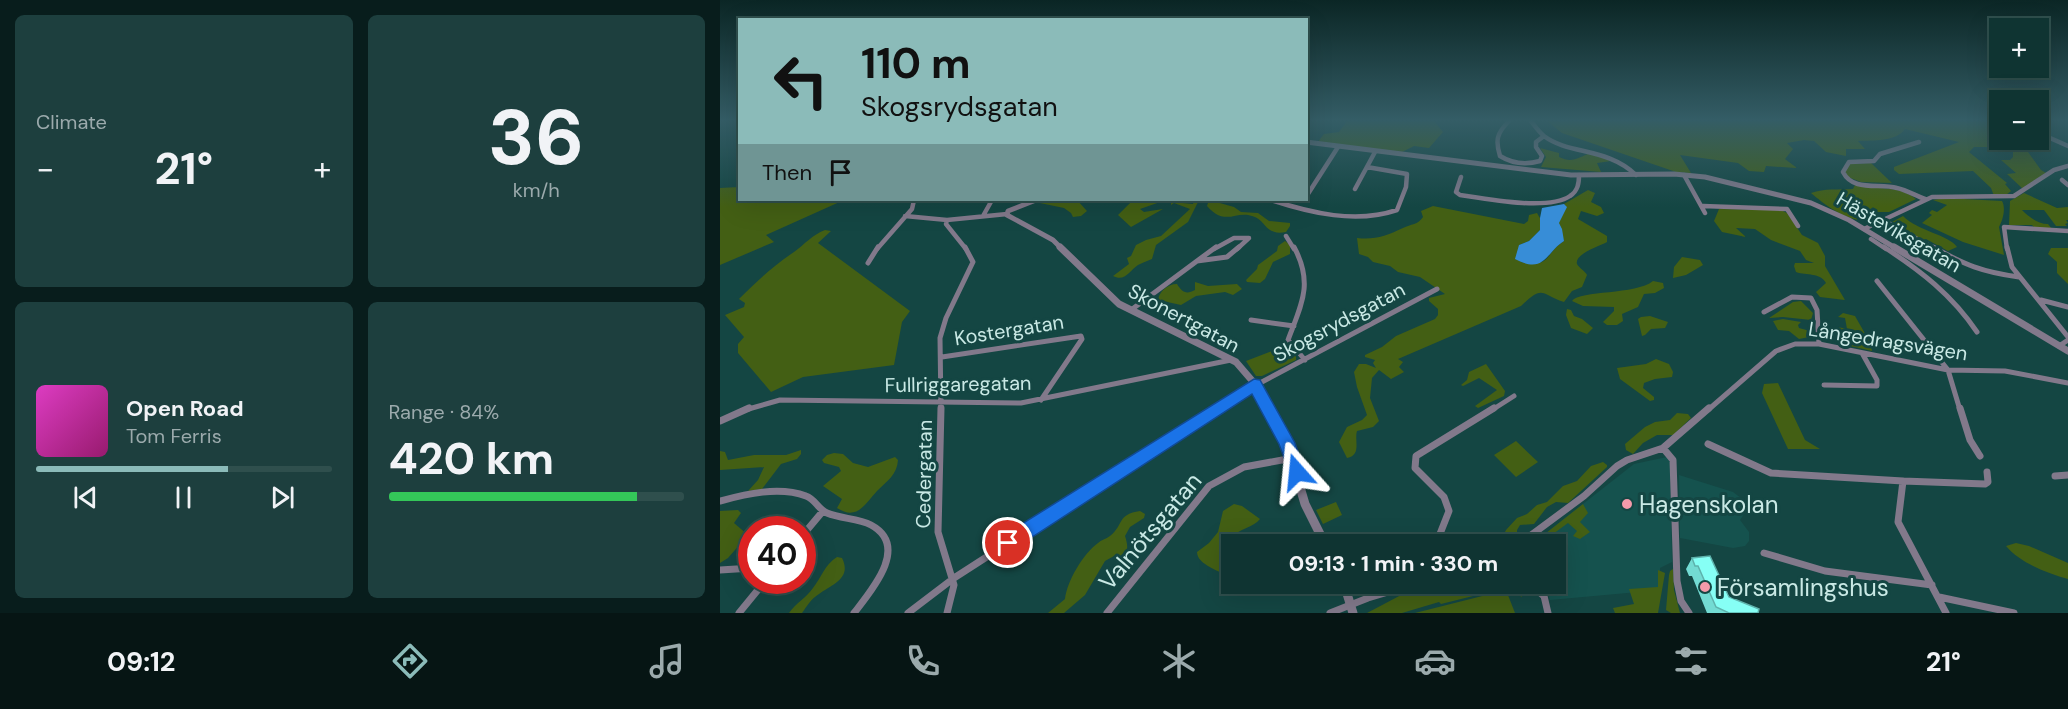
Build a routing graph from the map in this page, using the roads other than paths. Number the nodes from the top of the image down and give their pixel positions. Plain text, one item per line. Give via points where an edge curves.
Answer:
1 (1336, 150) edge
2 (1357, 150) edge
3 (1498, 150) edge
4 (1538, 150) edge
5 (1580, 150) edge
6 (1894, 150) edge
7 (1375, 152) junction
8 (2068, 166) edge
9 (1367, 167) junction
10 (1579, 175) junction
11 (1636, 175) junction
12 (1684, 175) junction
13 (1461, 177) dead end
14 (2062, 180) dead end
15 (2068, 185) edge
16 (1355, 189) dead end
17 (1308, 195) edge
18 (1925, 199) junction
19 (914, 201) edge
20 (991, 201) edge
21 (1034, 201) edge
22 (1274, 201) edge
23 (1304, 201) edge
24 (1703, 206) junction
25 (1299, 209) junction
26 (1705, 213) dead end
27 (1007, 214) junction
28 (905, 216) junction
29 (983, 216) junction
30 (947, 219) junction
31 (1885, 221) junction
32 (1798, 226) dead end
33 (1864, 229) junction
34 (2068, 231) edge
35 (1286, 236) dead end
36 (1871, 238) dead end
37 (1197, 261) junction
38 (868, 263) dead end
39 (2019, 277) junction
40 (1877, 281) dead end
41 (1437, 289) dead end
42 (1967, 290) junction
43 (1953, 298) junction
44 (2039, 299) junction
45 (2068, 307) edge
46 (1131, 310) junction
47 (1764, 312) dead end
48 (1251, 320) dead end
49 (1294, 326) junction
50 (1977, 332) dead end
51 (2068, 338) edge
52 (1819, 344) junction
53 (2059, 346) junction
54 (2068, 351) edge
55 (1862, 353) junction
56 (942, 357) junction
57 (1232, 359) junction
58 (1305, 360) junction
59 (1948, 370) junction
60 (1254, 384) junction
61 (2068, 384) edge
62 (1824, 385) dead end
63 (1514, 396) dead end
64 (1041, 400) junction
65 (942, 403) junction
66 (720, 422) edge
67 (1708, 444) dead end
68 (1664, 448) junction
69 (1980, 456) dead end
70 (1293, 458) junction
71 (1987, 472) dead end
72 (2068, 474) edge
73 (2055, 476) dead end
74 (1903, 482) junction
75 (720, 501) edge
76 (823, 511) junction
77 (816, 519) edge
78 (1320, 534) edge
79 (1441, 534) edge
80 (1533, 534) edge
81 (1764, 554) dead end
82 (738, 569) edge
83 (720, 570) edge
84 (954, 578) junction
85 (1932, 585) junction
86 (755, 594) edge
87 (1347, 594) edge
88 (1390, 594) edge
89 (1542, 594) edge
90 (1939, 597) junction
91 (1352, 609) edge
92 (739, 613) edge
93 (854, 613) edge
94 (908, 613) edge
95 (946, 613) edge
96 (1107, 613) edge
97 (1330, 613) edge
98 (1548, 613) edge
99 (1689, 613) edge
100 (1946, 613) edge
101 (2014, 613) edge

1 - 17 street
2 - 7 street, Hästeviksgatan
3 - 4 street via 1500,156 1509,161 1526,163 1540,161
5 - 11 street via 1624,164
6 - 18 street via 1880,154 1874,161 1849,162 1843,172 1846,179 1896,187
7 - 9 street
7 - 10 street, Hästeviksgatan
8 - 18 street via 2054,170 2016,196 1942,195
9 - 16 street
9 - 25 street via 1407,174 1397,210 1365,216
10 - 11 street, Hästeviksgatan
10 - 13 street via 1578,186 1569,197 1533,203 1460,195 1456,192
11 - 12 street, Hästeviksgatan
12 - 24 street
12 - 33 street, Hästeviksgatan via 1728,181 1811,203
14 - 15 street
18 - 31 street
19 - 28 street
20 - 29 street
21 - 27 street
22 - 25 street
23 - 25 street
24 - 26 street
24 - 32 street via 1787,208
27 - 29 street
27 - 46 street, Skonertgatan via 1053,240 1114,300
28 - 30 street
28 - 38 street via 882,240
29 - 30 street
30 - 56 street, Cedergatan via 946,224 973,262 943,325
31 - 33 street
31 - 39 street via 1969,267
33 - 42 street, Hästeviksgatan
34 - 39 street via 2004,227 2008,259
35 - 49 street via 1299,260 1306,287 1304,304
36 - 43 street via 1923,271
37 - 37 street via 1227,257 1249,238 1227,240
37 - 46 street
39 - 44 street
40 - 59 street
41 - 58 street, Skogsrydsgatan
42 - 43 street
42 - 53 street, Hästeviksgatan
43 - 50 street
44 - 45 street
44 - 51 street
46 - 57 street, Skonertgatan
47 - 52 street via 1790,296 1811,298 1818,315
48 - 49 street
49 - 58 street via 1288,340
51 - 53 street
52 - 55 street, Långedragsvägen
52 - 68 street, Långedragsvägen via 1780,348
53 - 54 street, Hästeviksgatan
55 - 59 street, Långedragsvägen
55 - 62 street via 1877,386
56 - 64 street, Kostergatan via 1081,336
56 - 65 street, Cedergatan
57 - 60 street, Skonertgatan
57 - 64 street, Fullriggaregatan
58 - 60 street, Skogsrydsgatan
59 - 61 street, Långedragsvägen via 2005,371
59 - 69 street via 1970,440
60 - 70 street, Skonertgatan
60 - 84 street, Skogsrydsgatan
63 - 79 street via 1416,456 1415,468 1450,510
64 - 65 street, Fullriggaregatan via 1013,404
65 - 66 street, Fullriggaregatan via 780,400 751,407
65 - 84 street, Cedergatan via 938,532
67 - 74 street via 1771,473
68 - 80 street, Långedragsvägen via 1617,466
68 - 99 street via 1673,460 1678,591
70 - 78 street, Skonertgatan via 1305,504
70 - 96 street, Valnötsgatan via 1244,467 1209,486
71 - 74 street via 1985,484
72 - 73 street
74 - 85 street via 1903,494 1896,509 1898,522
75 - 76 street via 757,492 801,495 811,498
76 - 77 street
76 - 93 street via 871,525 883,533 888,543 885,570
81 - 85 street via 1814,568
82 - 83 street
84 - 94 street
84 - 95 street
85 - 90 street
86 - 92 street
87 - 91 street
88 - 91 street
89 - 98 street
90 - 100 street
90 - 101 street
91 - 97 street

